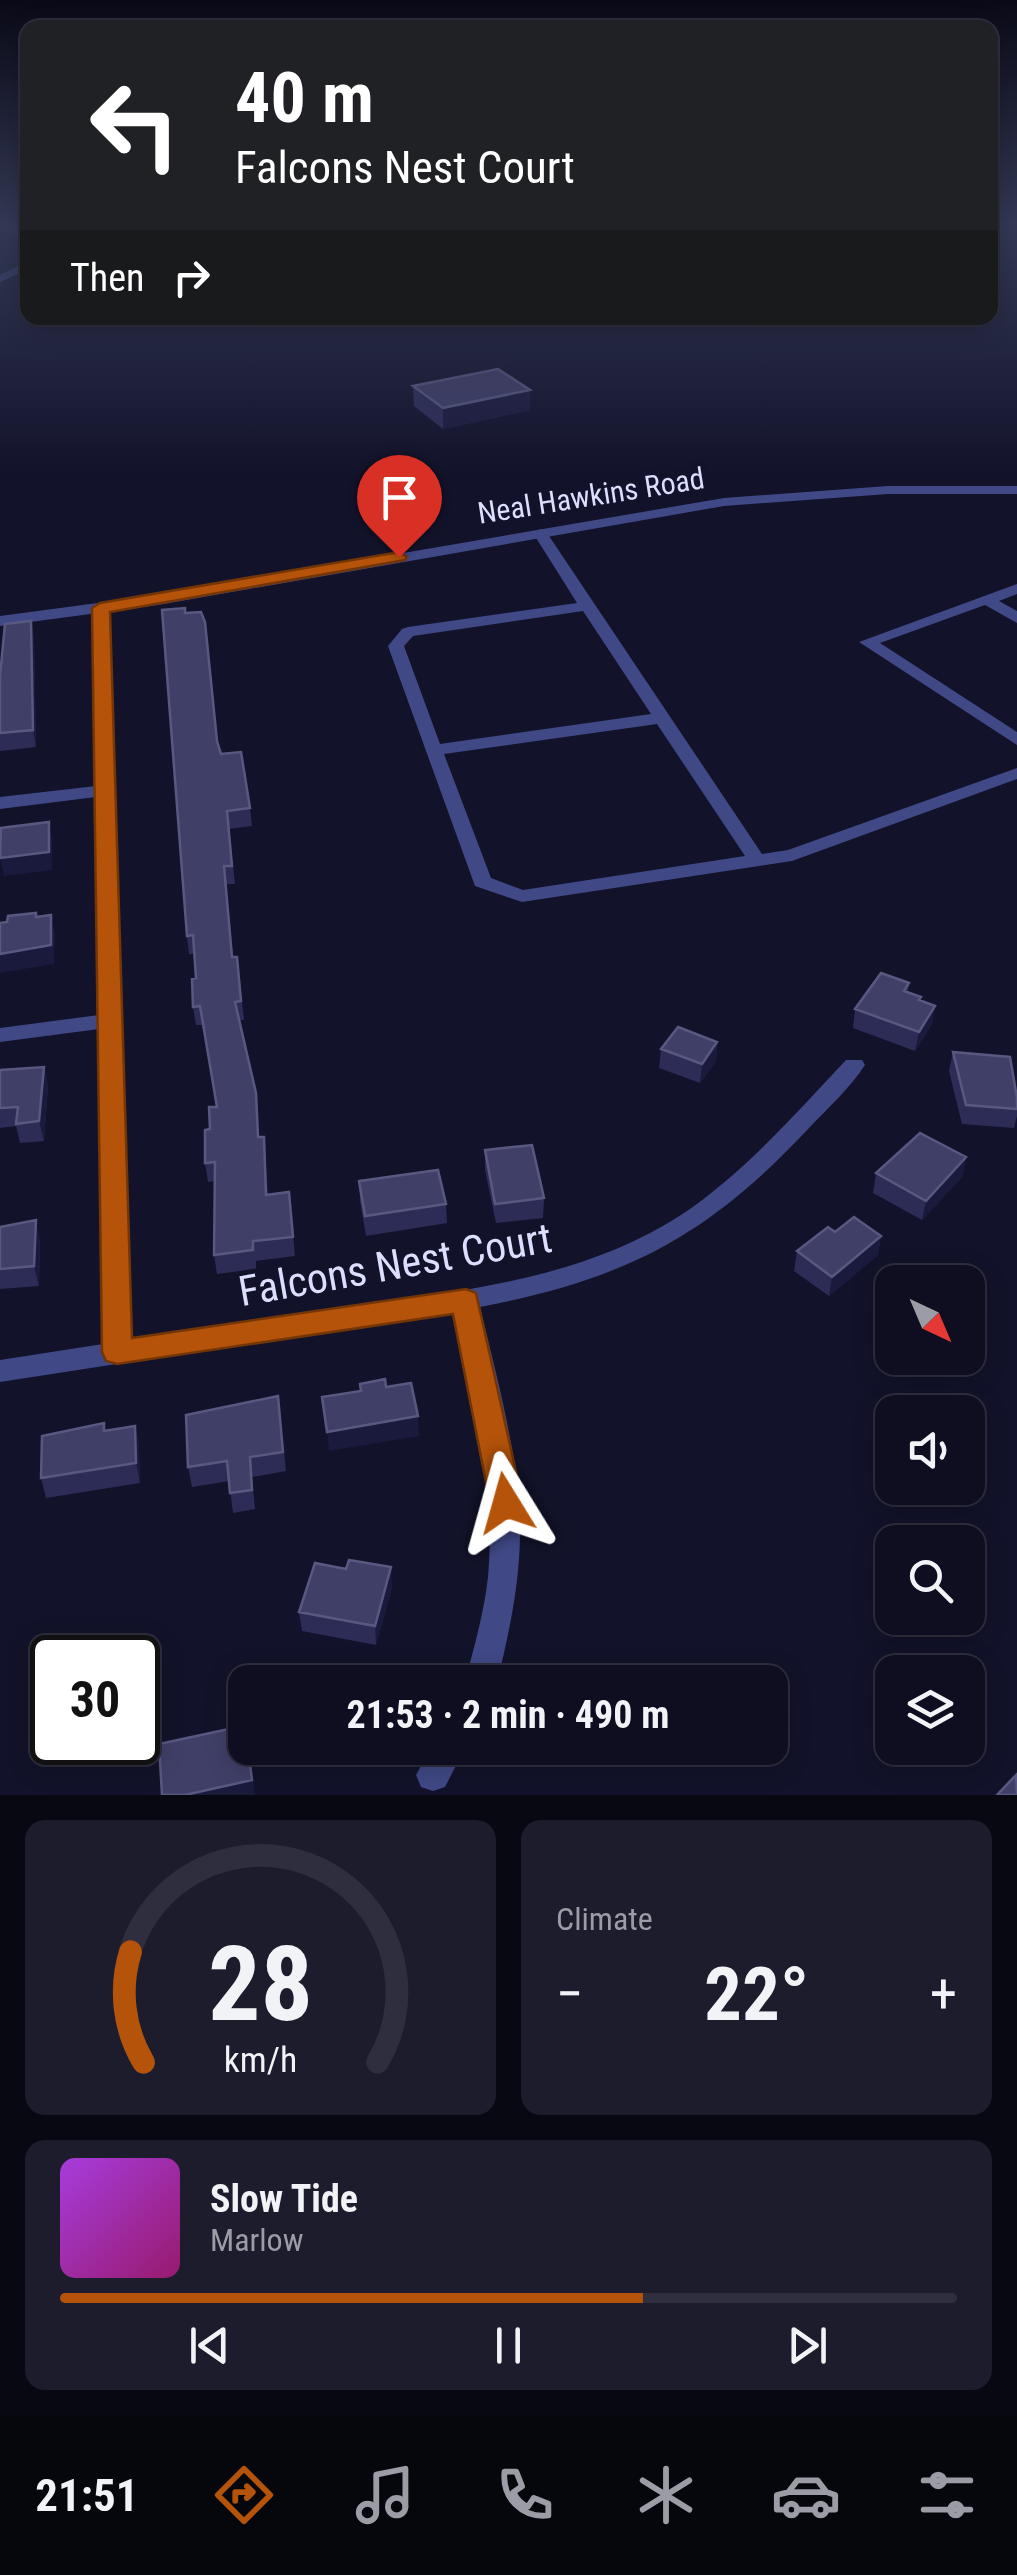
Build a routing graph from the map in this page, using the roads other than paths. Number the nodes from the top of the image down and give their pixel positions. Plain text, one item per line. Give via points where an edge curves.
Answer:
1 (1017, 490) edge
2 (540, 533) junction
3 (1017, 589) edge
4 (989, 601) junction
5 (587, 606) junction
6 (100, 608) junction
7 (1017, 618) edge
8 (0, 620) edge
9 (662, 718) junction
10 (1017, 740) edge
11 (434, 750) junction
12 (1017, 773) edge
13 (103, 791) junction
14 (0, 803) edge
15 (758, 860) junction
16 (109, 1020) junction
17 (0, 1035) edge
18 (854, 1065) dead end
19 (466, 1301) junction
20 (117, 1352) junction
21 (0, 1371) edge
22 (485, 1665) edge

1 - 2 street, Neal Hawkins Road via 800,494
2 - 5 street
2 - 6 street, Neal Hawkins Road
3 - 4 street
4 - 7 street
4 - 10 street via 868,642
5 - 9 street
5 - 11 street via 408,632 396,646
6 - 8 street, Neal Hawkins Road
6 - 13 street
9 - 11 street
9 - 15 street
11 - 15 street via 482,882 522,896
12 - 15 street via 792,854
13 - 14 street
13 - 16 street
16 - 17 street
16 - 20 street
18 - 19 street, Falcons Nest Court via 748,1174 677,1228 553,1280
19 - 20 street, Falcons Nest Court
19 - 22 street via 506,1503 504,1592
20 - 21 street, Falcons Nest Court

